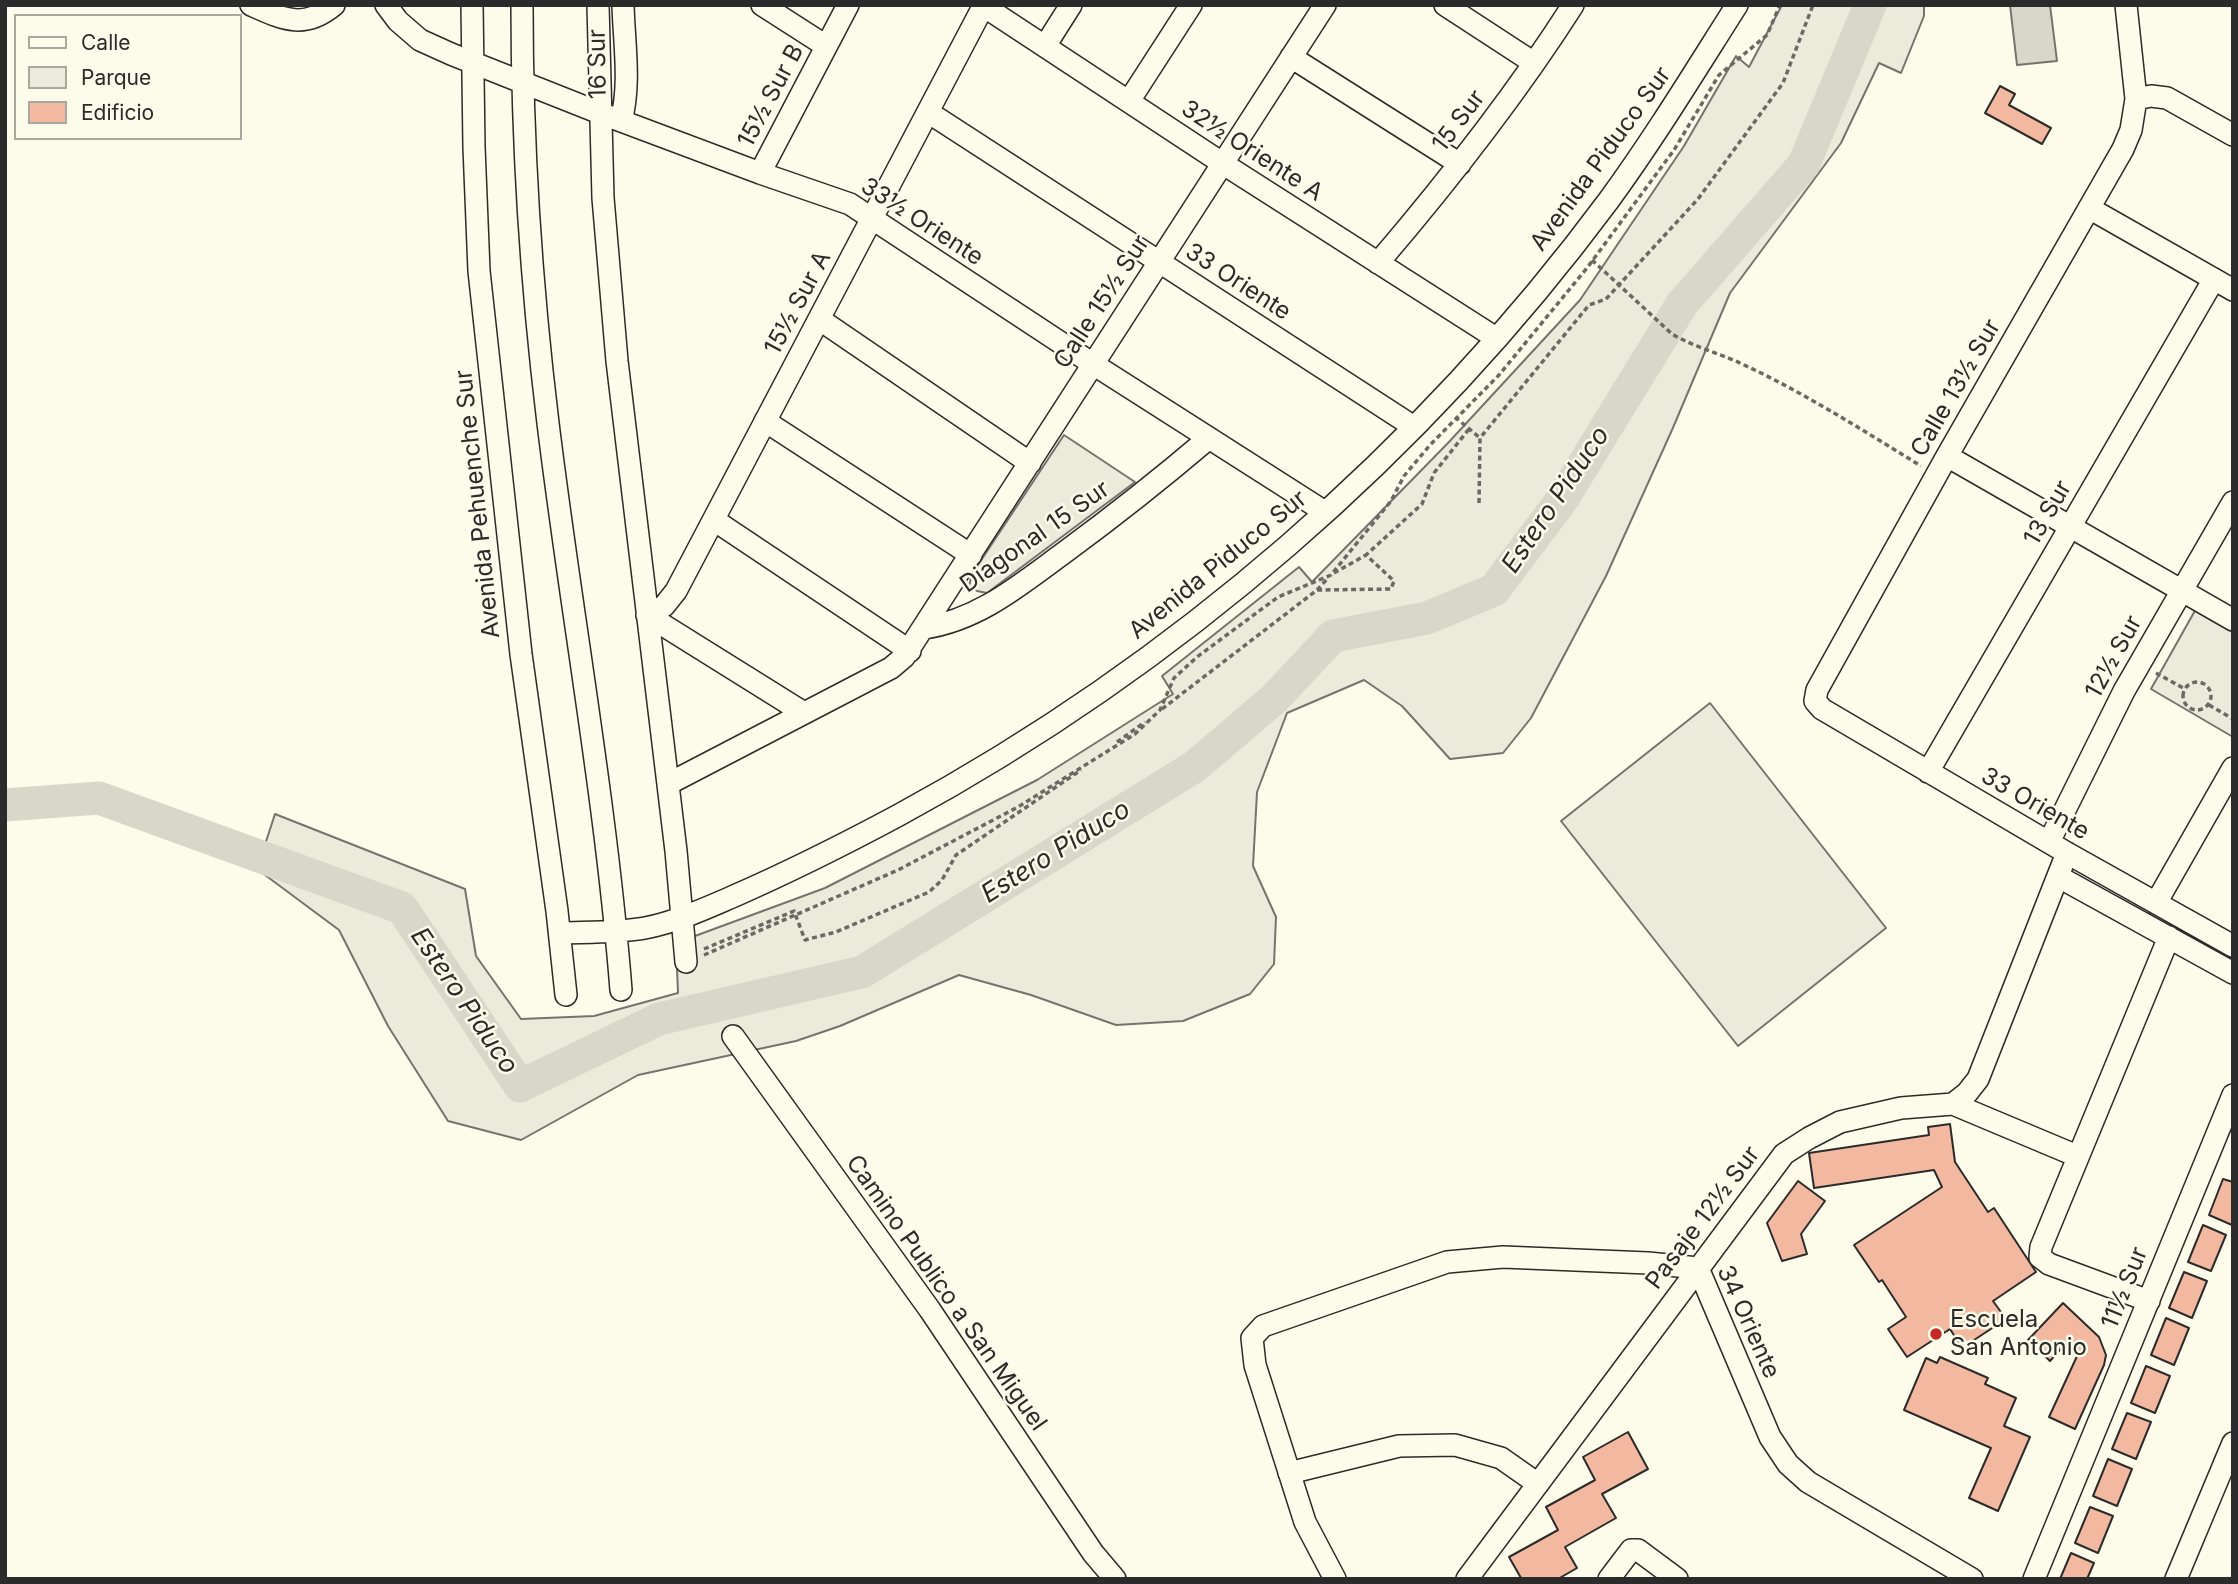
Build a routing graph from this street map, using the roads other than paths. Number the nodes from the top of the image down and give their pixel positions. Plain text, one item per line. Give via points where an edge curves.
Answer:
1 (251, 5) edge
2 (334, 5) edge
3 (386, 5) edge
4 (472, 5) edge
5 (522, 5) edge
6 (598, 5) edge
7 (623, 5) edge
8 (762, 5) edge
9 (848, 5) edge
10 (1071, 5) edge
11 (1191, 5) edge
12 (1325, 5) edge
13 (1446, 5) edge
14 (1573, 5) edge
15 (1737, 5) edge
16 (2126, 5) edge
17 (983, 6) edge
18 (826, 46) junction
19 (1045, 46) junction
20 (1292, 57) junction
21 (473, 63) junction
22 (1534, 63) junction
23 (522, 81) junction
24 (2136, 99) junction
25 (1129, 101) junction
26 (928, 112) junction
27 (600, 114) junction
28 (621, 121) junction
29 (2233, 135) edge
30 (1222, 163) junction
31 (1460, 164) junction
32 (760, 173) junction
33 (2090, 208) junction
34 (872, 219) junction
35 (1159, 262) junction
36 (1378, 263) junction
37 (2214, 279) junction
38 (2233, 290) edge
39 (819, 319) junction
40 (1496, 338) junction
41 (1093, 364) junction
42 (765, 421) junction
43 (1413, 427) junction
44 (1209, 438) junction
45 (1947, 456) junction
46 (1030, 463) junction
47 (2233, 502) edge
48 (1325, 512) junction
49 (714, 520) junction
50 (2071, 526) junction
51 (971, 555) junction
52 (2182, 590) junction
53 (647, 615) junction
54 (2233, 620) edge
55 (924, 628) junction
56 (909, 650) junction
57 (1815, 701) joint
58 (804, 713) junction
59 (2233, 768) edge
60 (1928, 772) junction
61 (668, 784) junction
62 (2049, 842) junction
63 (2067, 853) junction
64 (2059, 877) junction
65 (2156, 903) junction
66 (682, 918) junction
67 (617, 931) junction
68 (560, 933) junction
69 (2169, 937) junction
70 (2233, 946) edge
71 (686, 959) road end
72 (2233, 973) edge
73 (621, 990) dead end
74 (566, 995) dead end
75 (733, 1036) dead end
76 (2233, 1095) edge
77 (1953, 1104) junction
78 (2077, 1156) junction
79 (1699, 1268) junction
80 (2148, 1301) junction
81 (2233, 1443) edge
82 (2228, 1467) edge
83 (1289, 1473) junction
84 (1538, 1484) junction
85 (2184, 1575) edge
86 (1115, 1579) edge
87 (1335, 1579) edge
88 (1467, 1579) edge
89 (1609, 1579) edge
90 (1677, 1579) edge
91 (1972, 1579) edge
92 (2035, 1579) edge

1 - 2 street via 297,21 320,17
3 - 21 street, 33½ Oriente via 419,40
4 - 21 street, Avenida Pehuenche Sur
5 - 23 street
6 - 27 street
7 - 28 street, 16 Sur via 626,105
8 - 18 street
9 - 18 street, 15½ Sur B
10 - 19 street
11 - 25 street
12 - 20 street, Calle 15½ Sur
13 - 22 street
14 - 22 street, 15 Sur
15 - 40 street, Avenida Piduco Sur via 1650,142 1573,247
16 - 24 street, Calle 13½ Sur
17 - 19 street, 32½ Oriente A
17 - 26 street, 15½ Sur A
18 - 32 street, 15½ Sur B
19 - 25 street, 32½ Oriente A
20 - 30 street, Calle 15½ Sur
20 - 31 street
21 - 23 street, 33½ Oriente
21 - 68 street, Avenida Pehuenche Sur via 479,271 520,654
22 - 31 street, 15 Sur
23 - 27 street, 33½ Oriente
23 - 67 street via 534,292 548,422
24 - 29 street via 2167,98
24 - 33 street, Calle 13½ Sur via 2123,149
25 - 30 street, 32½ Oriente A
26 - 34 street, 15½ Sur A
26 - 35 street, 33 Oriente
27 - 28 street, 33½ Oriente
27 - 53 street via 617,361
28 - 32 street, 33½ Oriente
30 - 35 street, Calle 15½ Sur
30 - 36 street, 32½ Oriente A
31 - 36 street, 15 Sur
32 - 34 street, 33½ Oriente via 834,197
33 - 37 street
33 - 45 street, Calle 13½ Sur
34 - 39 street, 15½ Sur A
34 - 41 street, 33½ Oriente
35 - 41 street, Calle 15½ Sur
35 - 43 street, 33 Oriente
36 - 40 street, 32½ Oriente A
37 - 38 street
37 - 50 street, 13 Sur
39 - 42 street, 15½ Sur A
39 - 46 street
40 - 43 street, Avenida Piduco Sur
41 - 44 street, 33½ Oriente
41 - 46 street, Calle 15½ Sur
42 - 49 street, 15½ Sur A
42 - 51 street
43 - 48 street, Avenida Piduco Sur
44 - 48 street, 33½ Oriente
44 - 55 street, Diagonal 15 Sur via 1096,529 987,606 961,620
45 - 50 street
45 - 57 street, Calle 13½ Sur
46 - 51 street, Calle 15½ Sur
47 - 52 street, 12½ Sur
48 - 66 street, Avenida Piduco Sur via 1169,641 1016,746 865,833
49 - 53 street, 15½ Sur A via 671,599
49 - 56 street
50 - 52 street
50 - 60 street, 13 Sur
51 - 55 street, Calle 15½ Sur
52 - 54 street
52 - 62 street, 12½ Sur
53 - 58 street
53 - 61 street
55 - 56 street
56 - 58 street via 891,668
57 - 60 street, 33 Oriente
58 - 61 street
59 - 65 street
60 - 62 street, 33 Oriente
61 - 66 street
62 - 63 street, 33 Oriente
63 - 64 street
63 - 65 street, 33 Oriente
64 - 69 street, 33 Oriente
64 - 77 street via 1978,1079
65 - 70 street, 33 Oriente
66 - 67 street, Avenida Piduco Sur
66 - 71 street
67 - 68 street, Avenida Piduco Sur
67 - 73 street
68 - 74 street, Avenida Pehuenche Sur
69 - 72 street, 33 Oriente
69 - 78 street
75 - 86 street, Camino Publico a San Miguel
76 - 80 street, 11½ Sur
77 - 78 street
77 - 79 street, Pasaje 12½ Sur via 1901,1108 1840,1122 1784,1154
78 - 80 street via 2040,1257
79 - 83 street, 34 Oriente via 1503,1258 1447,1262 1263,1326 1252,1338 1255,1365
79 - 84 street, Pasaje 12½ Sur
79 - 91 street, 34 Oriente via 1770,1437 1788,1464 1808,1482
80 - 92 street, 11½ Sur
81 - 82 street
82 - 85 street
83 - 84 street via 1399,1446 1455,1445 1501,1458
83 - 87 street via 1305,1522
84 - 88 street, Pasaje 12½ Sur
89 - 90 street via 1631,1550 1638,1550

